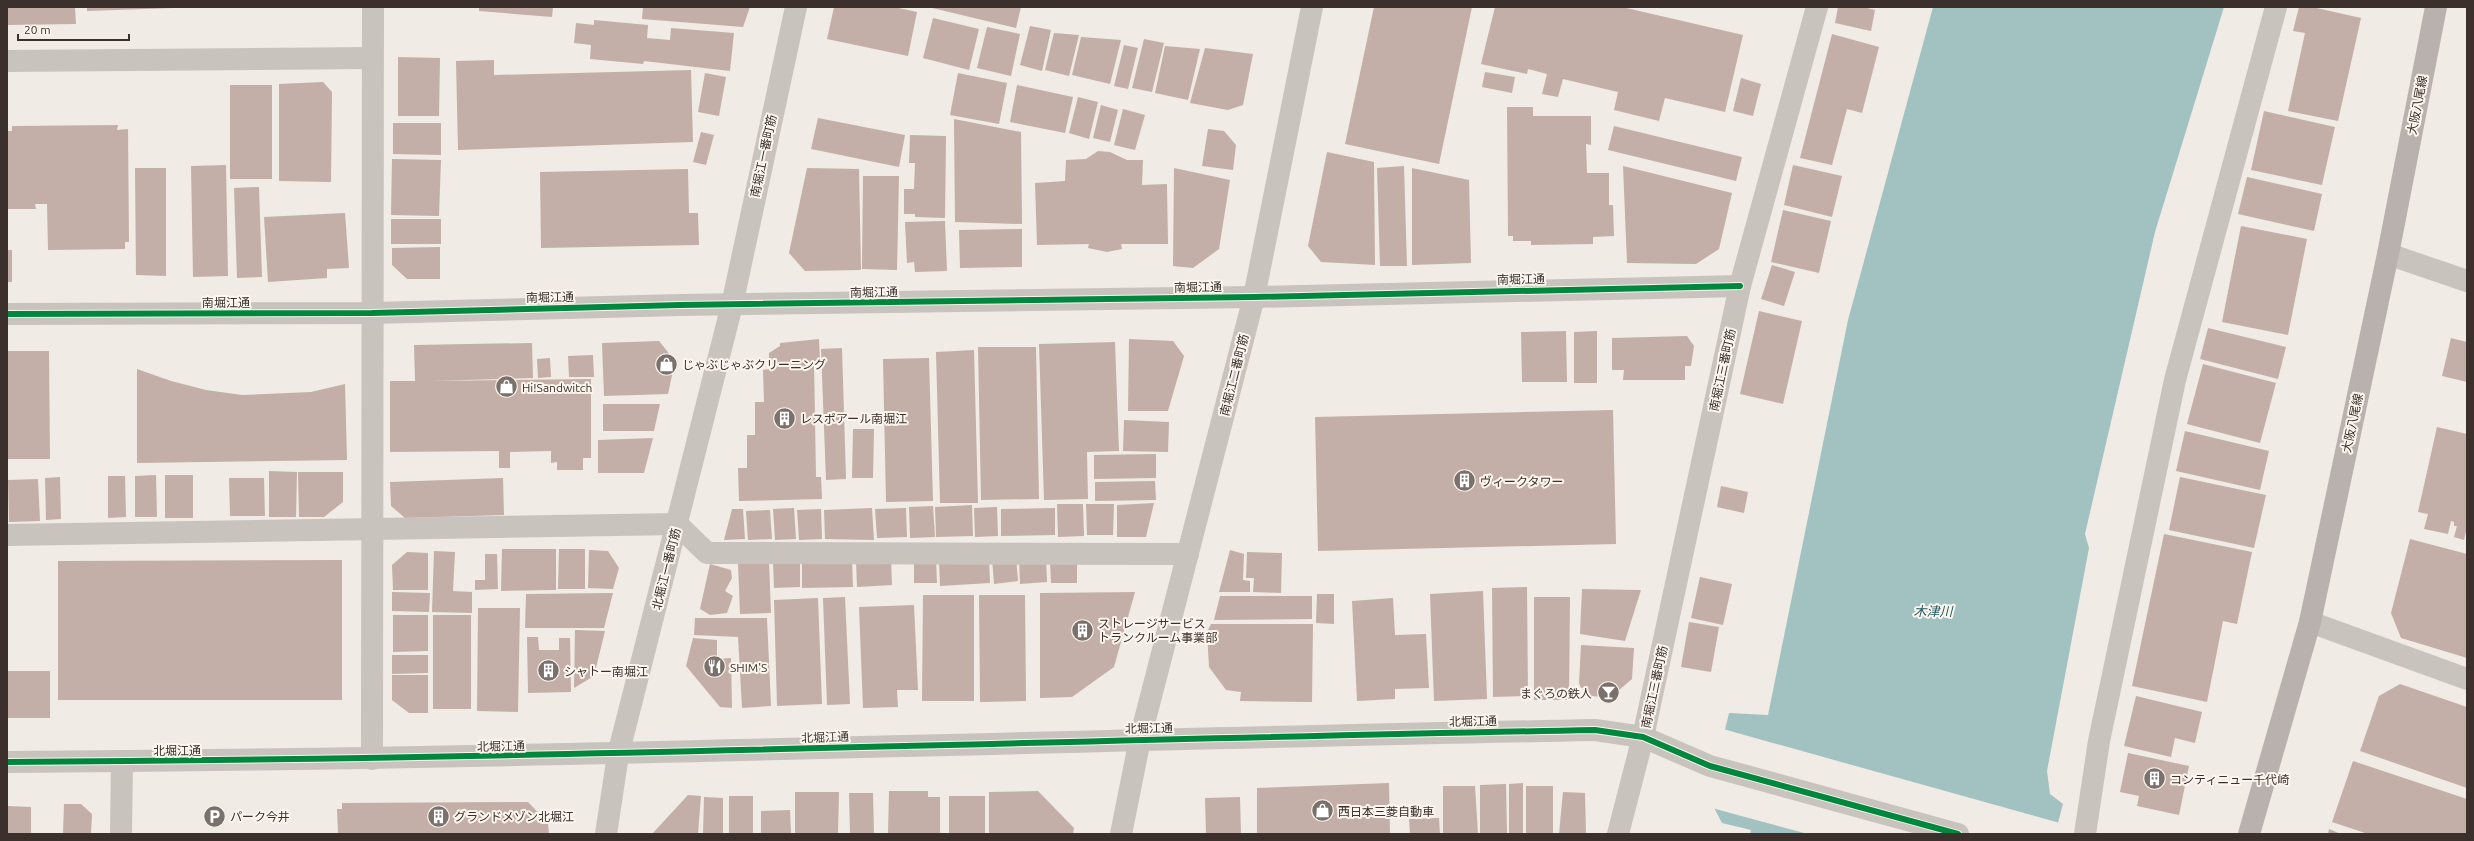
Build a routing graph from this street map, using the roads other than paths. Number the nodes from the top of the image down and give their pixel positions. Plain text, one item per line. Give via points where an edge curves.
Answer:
1 (373, 7) edge
2 (796, 7) edge
3 (1312, 7) edge
4 (1817, 7) edge
5 (2276, 7) edge
6 (2436, 7) edge
7 (372, 58) junction
8 (7, 61) edge
9 (2388, 254) junction
10 (2467, 281) edge
11 (1740, 286) junction
12 (1254, 297) junction
13 (732, 305) junction
14 (372, 313) junction
15 (7, 314) edge
16 (678, 524) junction
17 (372, 529) junction
18 (7, 535) edge
19 (1188, 554) junction
20 (2310, 622) junction
21 (2467, 679) edge
22 (1643, 737) junction
23 (1140, 739) junction
24 (618, 754) junction
25 (372, 759) junction
26 (122, 761) junction
27 (7, 762) edge
28 (121, 834) edge
29 (606, 834) edge
30 (1121, 834) edge
31 (1618, 834) edge
32 (1958, 834) edge
33 (2085, 834) edge
34 (2249, 834) edge

1 - 7 street
2 - 13 street, 南堀江一番町筋
3 - 12 street, 南堀江二番町筋
4 - 11 street, 南堀江三番町筋
5 - 33 street via 2175,380 2099,741
6 - 9 main road, 大阪八尾線
7 - 8 street
7 - 14 street
9 - 10 street
9 - 20 main road, 大阪八尾線
11 - 12 street, 南堀江通
11 - 22 street, 南堀江三番町筋
12 - 13 street, 南堀江通
12 - 19 street, 南堀江二番町筋
13 - 14 street, 南堀江通
13 - 16 street, 北堀江一番町筋
14 - 15 street, 南堀江通
14 - 17 street
16 - 17 street
16 - 19 street via 707,553
16 - 24 street, 北堀江一番町筋
17 - 18 street
17 - 25 street
19 - 23 street, 南堀江二番町筋
20 - 21 street
20 - 34 main road, 大阪八尾線
22 - 23 street, 北堀江通 via 1596,730
22 - 31 street, 南堀江三番町筋
22 - 32 street, 北堀江通 via 1710,766
23 - 24 street, 北堀江通
23 - 30 street, 南堀江二番町筋
24 - 25 street, 北堀江通
24 - 29 street, 北堀江一番町筋
25 - 26 street, 北堀江通
26 - 27 street, 北堀江通
26 - 28 street

